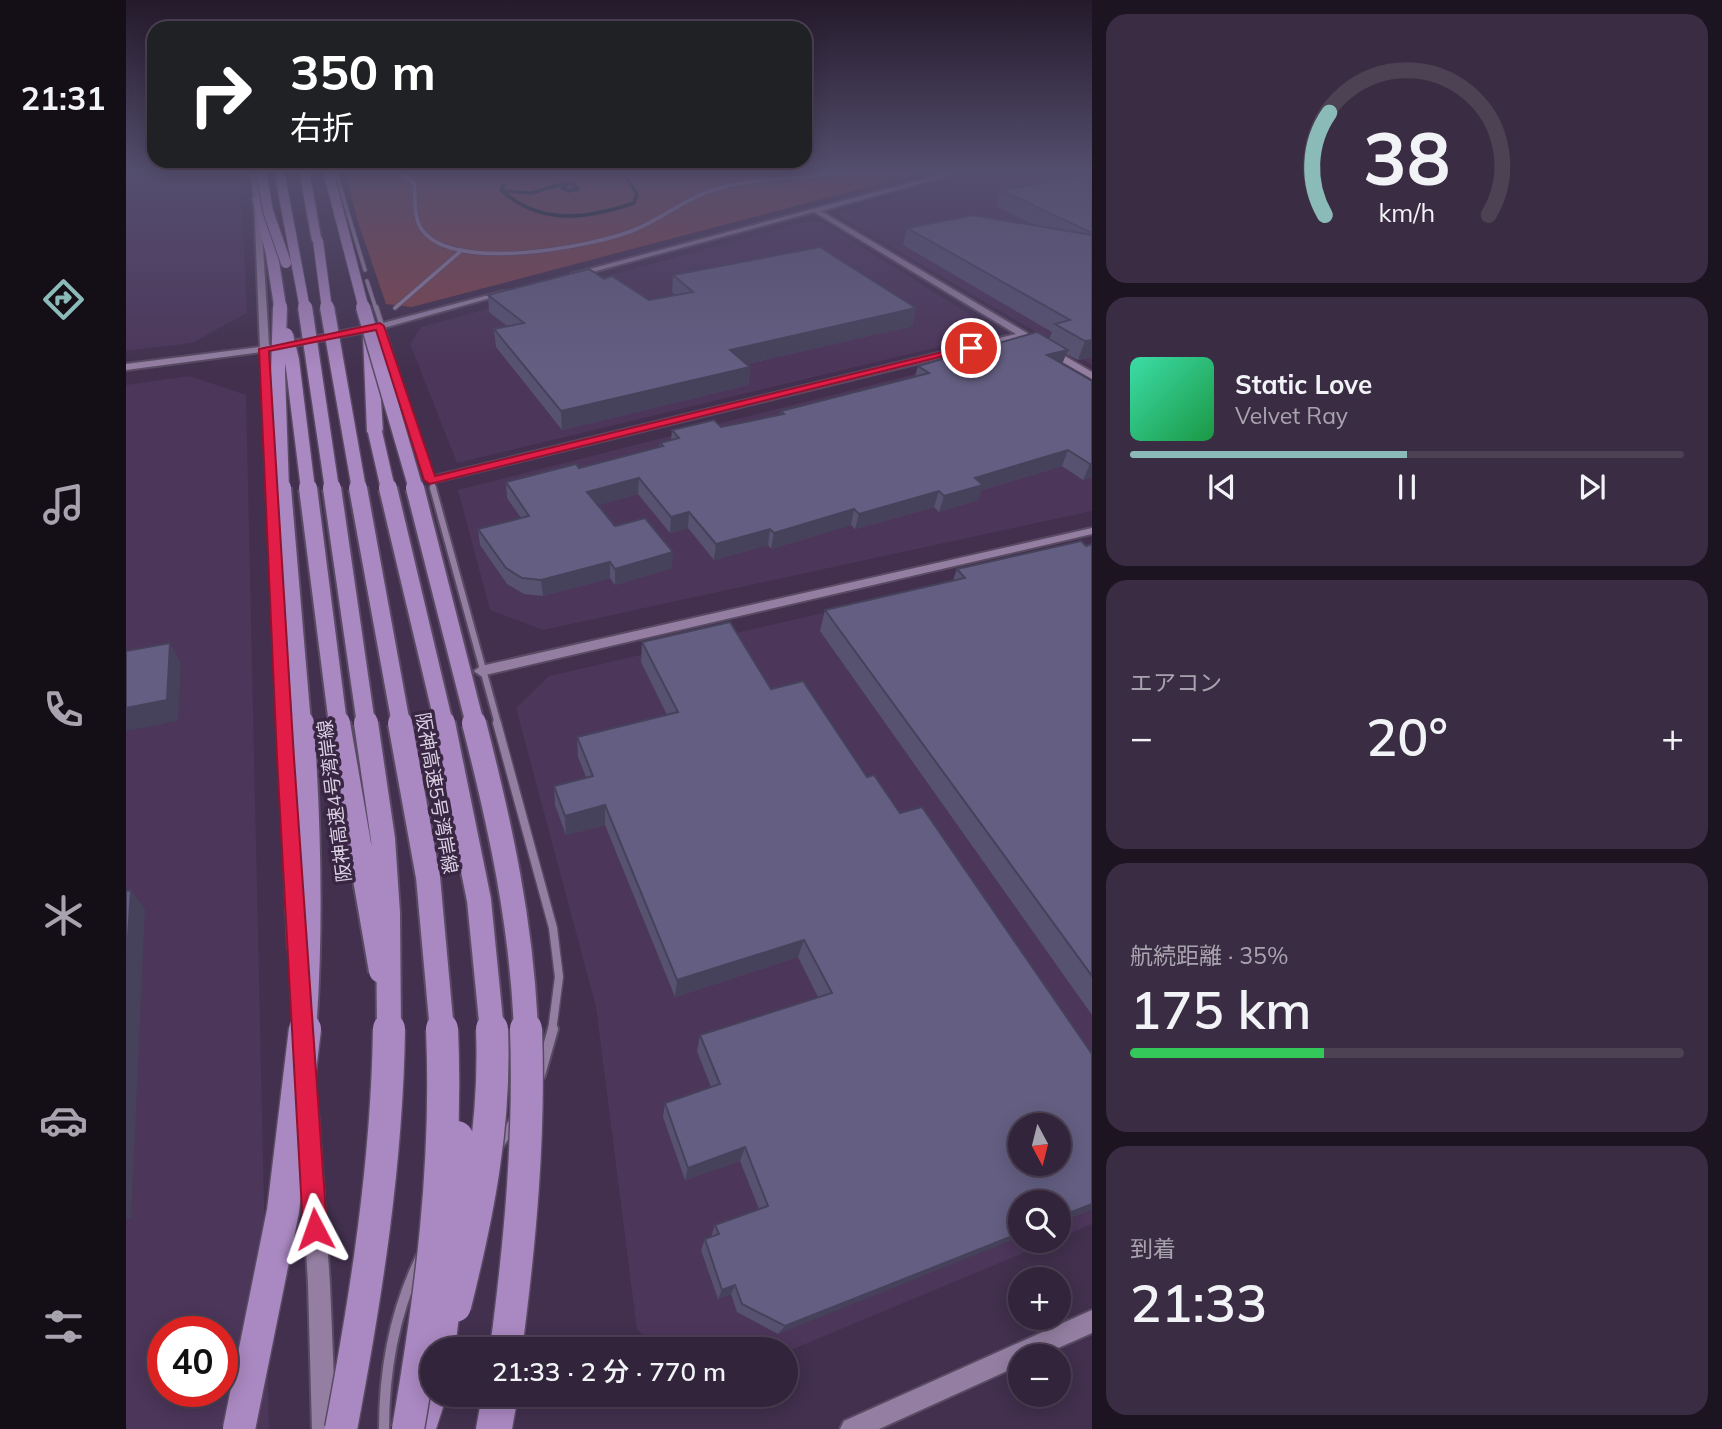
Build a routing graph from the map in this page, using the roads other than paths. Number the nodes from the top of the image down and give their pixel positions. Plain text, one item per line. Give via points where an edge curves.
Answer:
1 (259, 237) edge
2 (267, 237) edge
3 (277, 237) edge
4 (291, 237) edge
5 (317, 237) edge
6 (330, 237) edge
7 (347, 237) edge
8 (355, 237) edge
9 (431, 237) edge
10 (616, 237) edge
11 (715, 237) edge
12 (860, 237) edge
13 (462, 250) junction
14 (365, 270) dead end
15 (565, 277) edge
16 (367, 281) dead end
17 (512, 291) edge
18 (280, 306) junction
19 (395, 308) dead end
20 (375, 331) junction
21 (1024, 335) junction
22 (264, 349) junction
23 (126, 367) edge
24 (1092, 376) edge
25 (430, 480) junction
26 (1092, 531) edge
27 (481, 671) junction
28 (391, 1028) junction
29 (474, 1179) dead end
30 (466, 1190) dead end
31 (1092, 1321) edge
32 (442, 1337) edge
33 (445, 1337) edge
34 (508, 1337) edge
35 (426, 1407) edge
36 (429, 1407) edge
37 (497, 1407) edge
38 (239, 1429) edge
39 (324, 1429) edge
40 (341, 1429) edge
41 (384, 1429) edge
42 (408, 1429) edge
43 (419, 1429) edge
44 (425, 1429) edge
45 (494, 1429) edge
46 (852, 1429) edge

1 - 22 street
2 - 18 highway
3 - 39 highway, 阪神高速4号湾岸線, bridge via 301,327 376,895 372,1119 349,1304
4 - 28 highway, bridge via 383,839
5 - 42 highway, 阪神高速5号湾岸線, bridge via 428,877 443,1030 438,1221 428,1317
6 - 32 highway, bridge via 336,330 440,875 448,943 458,1117
7 - 20 highway, bridge
8 - 14 street
9 - 13 street
10 - 13 street via 561,250
11 - 15 street
12 - 21 street
13 - 19 street
16 - 20 street
17 - 20 street
18 - 28 highway, bridge via 292,360 344,769
18 - 38 highway, bridge via 278,386 309,832 309,949 304,1057 289,1187
20 - 22 street
20 - 25 street
20 - 33 highway, bridge via 375,432 473,862 492,1014 489,1133 468,1258
20 - 34 highway, bridge via 512,883 528,1047 528,1146
21 - 24 street
21 - 25 street
22 - 23 street
22 - 39 street
25 - 27 street
26 - 27 street
27 - 29 street via 553,928 559,977 552,1033 540,1076
28 - 40 highway, bridge via 376,1221
30 - 41 street via 408,1282 390,1339
31 - 46 street
35 - 43 highway
36 - 44 highway
37 - 45 highway

